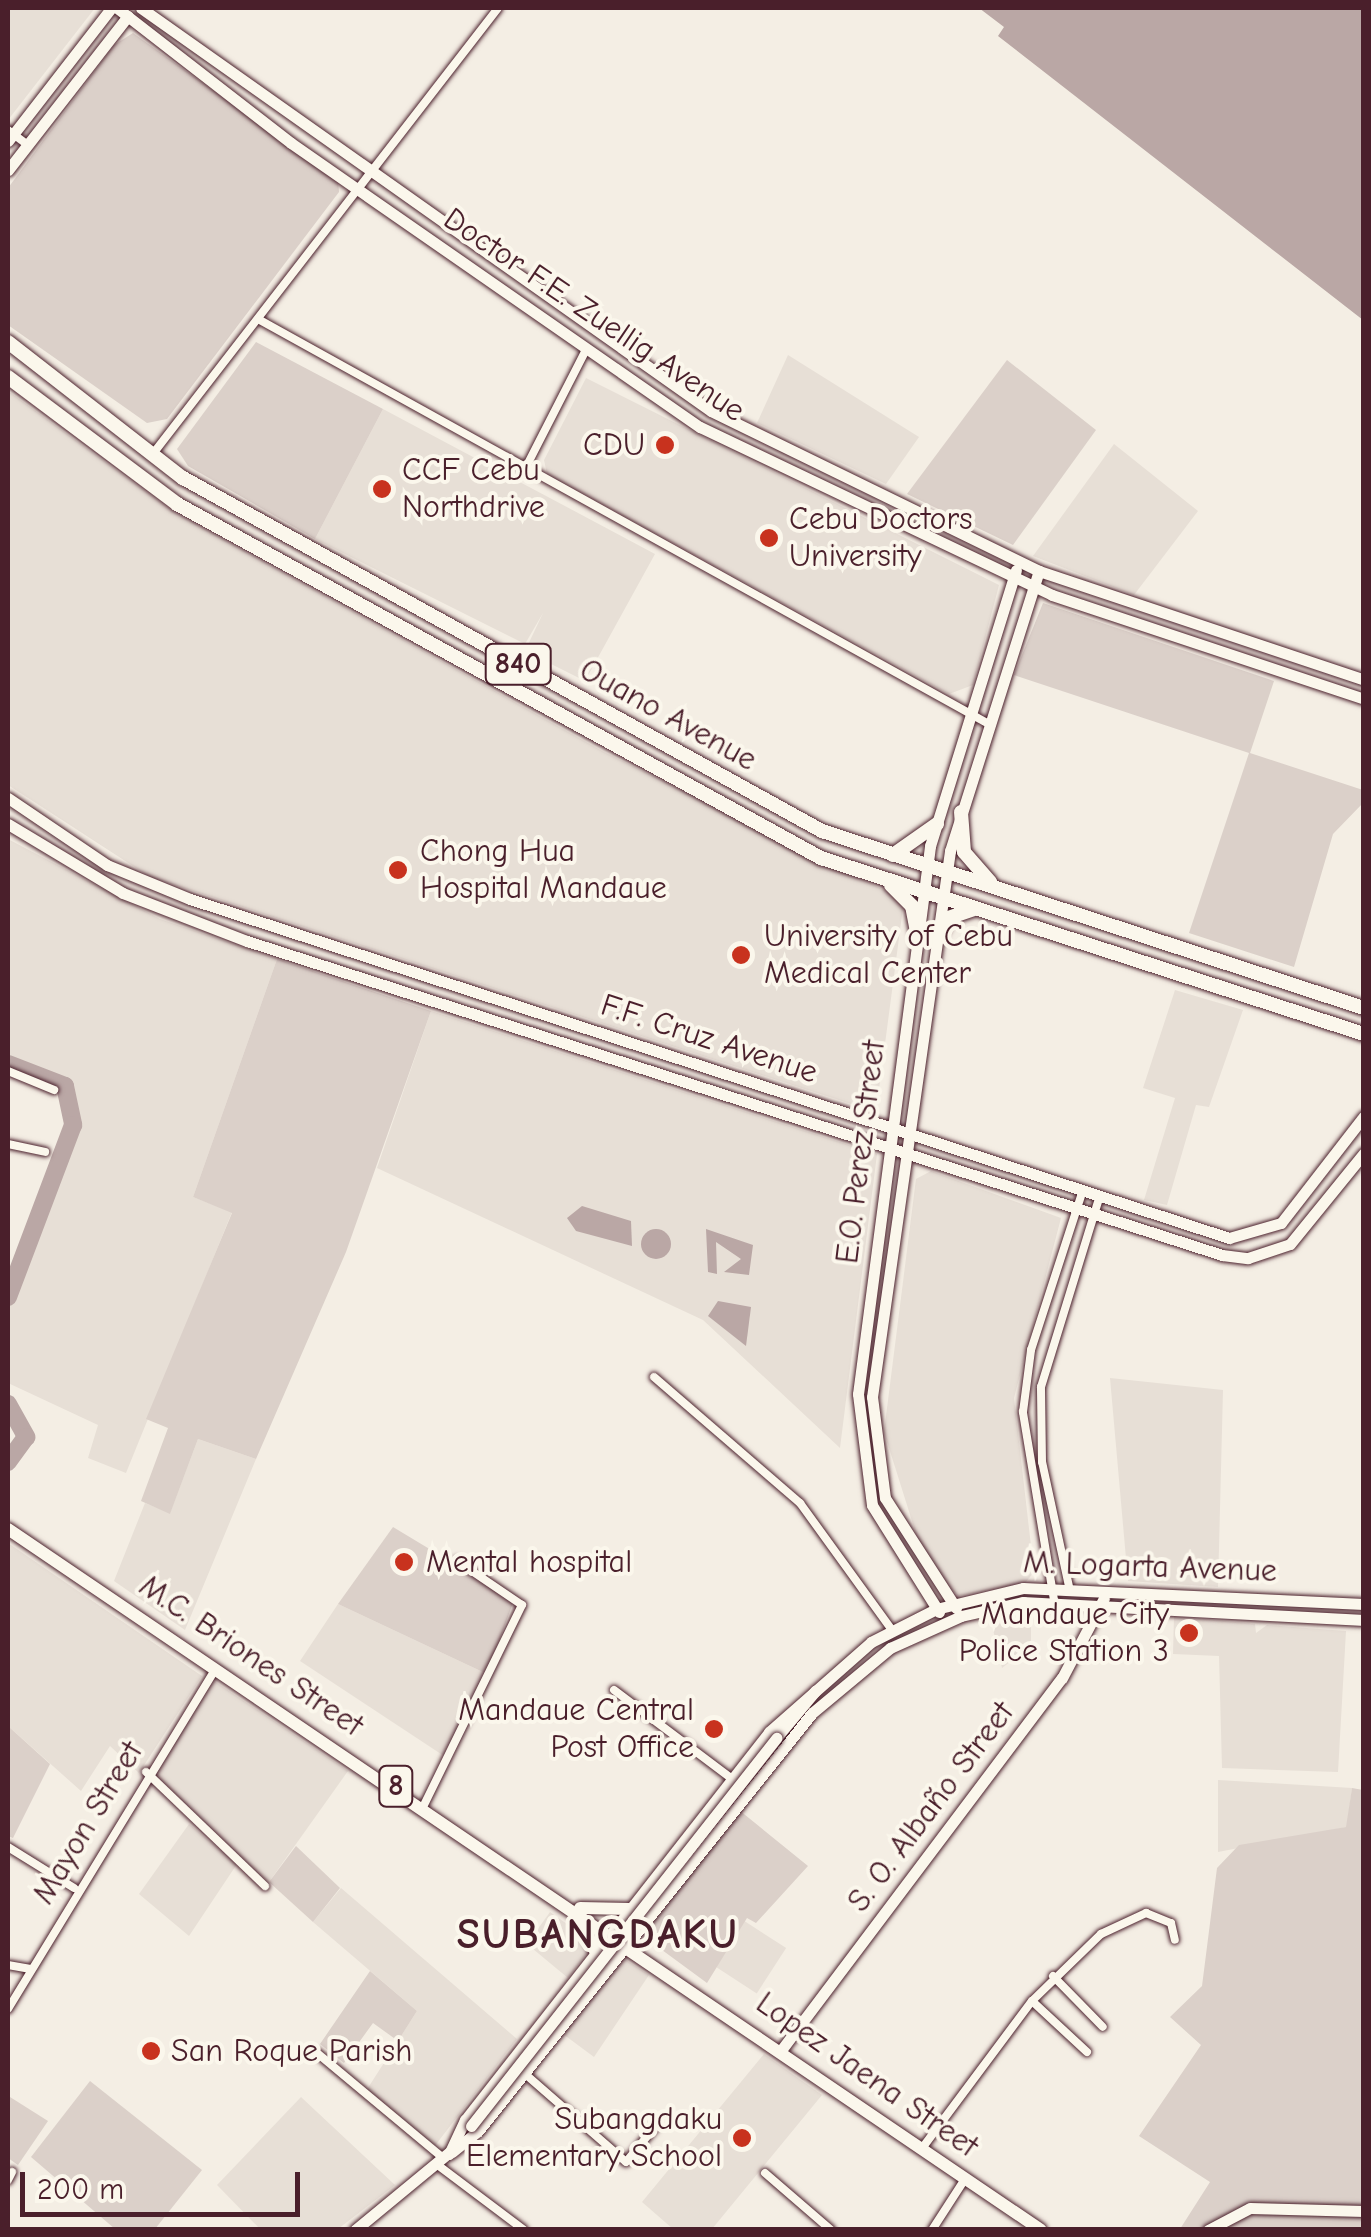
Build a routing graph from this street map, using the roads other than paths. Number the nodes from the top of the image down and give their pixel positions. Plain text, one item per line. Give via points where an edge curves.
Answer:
1 (138, 8) edge
2 (498, 8) edge
3 (118, 11) edge
4 (9, 135) edge
5 (28, 145) junction
6 (8, 170) edge
7 (366, 170) junction
8 (353, 186) junction
9 (258, 320) junction
10 (8, 342) edge
11 (588, 348) junction
12 (8, 377) edge
13 (152, 455) junction
14 (524, 471) junction
15 (1020, 562) junction
16 (1039, 572) junction
17 (1014, 577) junction
18 (1034, 588) junction
19 (1364, 680) edge
20 (1364, 699) edge
21 (972, 718) junction
22 (618, 719) junction
23 (988, 724) junction
24 (608, 741) junction
25 (8, 798) edge
26 (961, 812) junction
27 (8, 824) edge
28 (937, 824) junction
29 (893, 855) junction
30 (927, 866) junction
31 (947, 872) junction
32 (872, 874) junction
33 (924, 891) junction
34 (1008, 892) junction
35 (943, 897) junction
36 (979, 909) junction
37 (918, 936) junction
38 (936, 942) junction
39 (1364, 1008) edge
40 (1364, 1034) edge
41 (8, 1071) edge
42 (54, 1090) dead end
43 (1364, 1116) edge
44 (891, 1126) junction
45 (909, 1132) junction
46 (8, 1144) edge
47 (889, 1151) junction
48 (45, 1152) dead end
49 (1364, 1153) edge
50 (906, 1157) junction
51 (1082, 1193) junction
52 (1100, 1198) junction
53 (1078, 1210) junction
54 (1094, 1215) junction
55 (862, 1358) junction
56 (876, 1360) junction
57 (654, 1377) dead end
58 (8, 1528) edge
59 (457, 1561) dead end
60 (1052, 1586) junction
61 (1069, 1587) junction
62 (1104, 1588) junction
63 (1054, 1600) junction
64 (1072, 1601) junction
65 (1104, 1602) junction
66 (952, 1604) junction
67 (1364, 1604) edge
68 (936, 1609) junction
69 (961, 1616) junction
70 (1364, 1620) edge
71 (946, 1621) junction
72 (892, 1630) junction
73 (218, 1666) junction
74 (824, 1678) junction
75 (834, 1689) junction
76 (614, 1690) dead end
77 (806, 1705) junction
78 (146, 1772) junction
79 (732, 1778) junction
80 (424, 1805) junction
81 (8, 1847) edge
82 (265, 1886) dead end
83 (74, 1888) junction
84 (573, 1907) junction
85 (630, 1909) junction
86 (612, 1933) junction
87 (1175, 1940) dead end
88 (627, 1943) junction
89 (596, 1953) junction
90 (8, 1965) edge
91 (31, 1969) junction
92 (1053, 1976) junction
93 (1032, 2001) junction
94 (8, 2010) edge
95 (1103, 2027) dead end
96 (782, 2048) junction
97 (1088, 2052) dead end
98 (317, 2053) dead end
99 (524, 2073) junction
100 (654, 2128) dead end
101 (923, 2148) junction
102 (444, 2160) junction
103 (764, 2173) dead end
104 (966, 2177) junction
105 (1364, 2211) edge
106 (356, 2230) edge
107 (524, 2230) edge
108 (831, 2230) edge
109 (932, 2230) edge
110 (1041, 2230) edge
111 (1208, 2230) edge

1 - 3 street
1 - 7 street, Doctor F.E. Zuellig Avenue
2 - 7 street
3 - 4 street
3 - 5 street
3 - 8 street, Doctor F.E. Zuellig Avenue
4 - 5 street
5 - 6 street
7 - 8 street
7 - 15 street, Doctor F.E. Zuellig Avenue via 711,411
8 - 9 street
8 - 11 street, Doctor F.E. Zuellig Avenue
9 - 13 street
9 - 14 street
10 - 13 highway, Ouano Avenue / 840
11 - 14 street
11 - 17 street, Doctor F.E. Zuellig Avenue via 700,427
12 - 24 highway, Ouano Avenue / 840 via 177,504
13 - 22 highway, Ouano Avenue / 840
14 - 21 street
15 - 16 street, Doctor F.E. Zuellig Avenue
15 - 17 street, E.O. Perez Street
16 - 18 street, E.O. Perez Street
16 - 19 street, Doctor F.E. Zuellig Avenue
17 - 18 street, Doctor F.E. Zuellig Avenue
17 - 21 street, E.O. Perez Street
18 - 20 street, Doctor F.E. Zuellig Avenue
18 - 23 street, E.O. Perez Street
21 - 23 street
21 - 28 street, E.O. Perez Street
22 - 24 highway
22 - 29 highway, Ouano Avenue / 840 via 822,831
23 - 26 street, E.O. Perez Street
24 - 32 highway, Ouano Avenue / 840 via 821,858
25 - 44 street, F.F. Cruz Avenue via 107,864 190,898
26 - 31 street, E.O. Perez Street
26 - 34 highway via 969,861
27 - 47 street, F.F. Cruz Avenue via 123,893 248,941
28 - 29 highway
28 - 30 street, E.O. Perez Street
29 - 30 highway, Ouano Avenue / 840
30 - 31 highway, Ouano Avenue / 840
30 - 33 street, E.O. Perez Street
31 - 34 highway, Ouano Avenue / 840
31 - 35 street, E.O. Perez Street
32 - 33 highway, Ouano Avenue / 840
32 - 37 highway via 906,898
33 - 35 highway, Ouano Avenue / 840
33 - 37 street, E.O. Perez Street
34 - 39 highway, Ouano Avenue / 840
35 - 36 highway, Ouano Avenue / 840
35 - 38 street, E.O. Perez Street
36 - 38 highway via 951,916
36 - 40 highway, Ouano Avenue / 840
37 - 44 street, E.O. Perez Street
38 - 45 street, E.O. Perez Street
41 - 42 street
43 - 52 street, F.F. Cruz Avenue via 1281,1223 1249,1238
44 - 45 street, F.F. Cruz Avenue
44 - 47 street, E.O. Perez Street
45 - 50 street, E.O. Perez Street
45 - 51 street, F.F. Cruz Avenue
46 - 48 street
47 - 50 street, F.F. Cruz Avenue
47 - 55 street, E.O. Perez Street
49 - 54 street, F.F. Cruz Avenue via 1311,1223 1271,1254 1222,1255
50 - 53 street, F.F. Cruz Avenue
50 - 56 street, E.O. Perez Street
51 - 52 street, F.F. Cruz Avenue
51 - 53 street
52 - 54 street
53 - 54 street, F.F. Cruz Avenue
53 - 60 street via 1031,1350 1022,1412
54 - 61 street via 1042,1386 1042,1462
55 - 56 street
55 - 68 street, E.O. Perez Street via 858,1444 872,1504
56 - 66 street, E.O. Perez Street via 875,1466 911,1550
57 - 72 street via 800,1503
58 - 73 main road, M.C. Briones Street / 8
59 - 80 street via 522,1605
60 - 61 street, M. Logarta Avenue
60 - 63 street
60 - 66 street, M. Logarta Avenue
61 - 62 street, M. Logarta Avenue
61 - 64 street
62 - 65 street, S. O. Albaño Street
62 - 67 street, M. Logarta Avenue
63 - 64 street, M. Logarta Avenue
63 - 69 street, M. Logarta Avenue
64 - 65 street, M. Logarta Avenue
65 - 70 street, M. Logarta Avenue
65 - 96 street, S. O. Albaño Street via 1062,1678
66 - 68 street, M. Logarta Avenue
66 - 69 street, E.O. Perez Street
68 - 71 street, E.O. Perez Street
68 - 72 street, M. Logarta Avenue
69 - 71 street, M. Logarta Avenue
71 - 75 street, M. Logarta Avenue
72 - 74 street, M. Logarta Avenue
73 - 78 street, Mayon Street
73 - 80 main road, M.C. Briones Street / 8
74 - 77 street
74 - 79 street
75 - 77 street, M. Logarta Avenue
75 - 88 street
76 - 79 street
77 - 102 street, bridge
78 - 82 street
78 - 83 street, Mayon Street
79 - 85 street
80 - 84 main road, M.C. Briones Street / 8
81 - 83 street
83 - 91 street, Mayon Street
84 - 85 main road
84 - 86 main road, M.C. Briones Street / 8
84 - 89 main road
85 - 86 street
86 - 88 main road, Lopez Jaena Street / 8
86 - 89 street
87 - 92 street via 1165,1919 1130,1916
88 - 96 main road, Lopez Jaena Street / 8
88 - 99 street
89 - 102 street via 464,2120
90 - 91 street
91 - 94 street, Mayon Street
92 - 93 street
92 - 95 street
93 - 97 street
93 - 101 street
96 - 101 main road, Lopez Jaena Street / 8
98 - 102 street
99 - 100 street via 626,2162
99 - 102 street
101 - 104 main road, Lopez Jaena Street / 8
102 - 106 street
102 - 107 street
103 - 108 street
104 - 109 street
104 - 110 main road, Lopez Jaena Street / 8
105 - 111 street via 1250,2208

